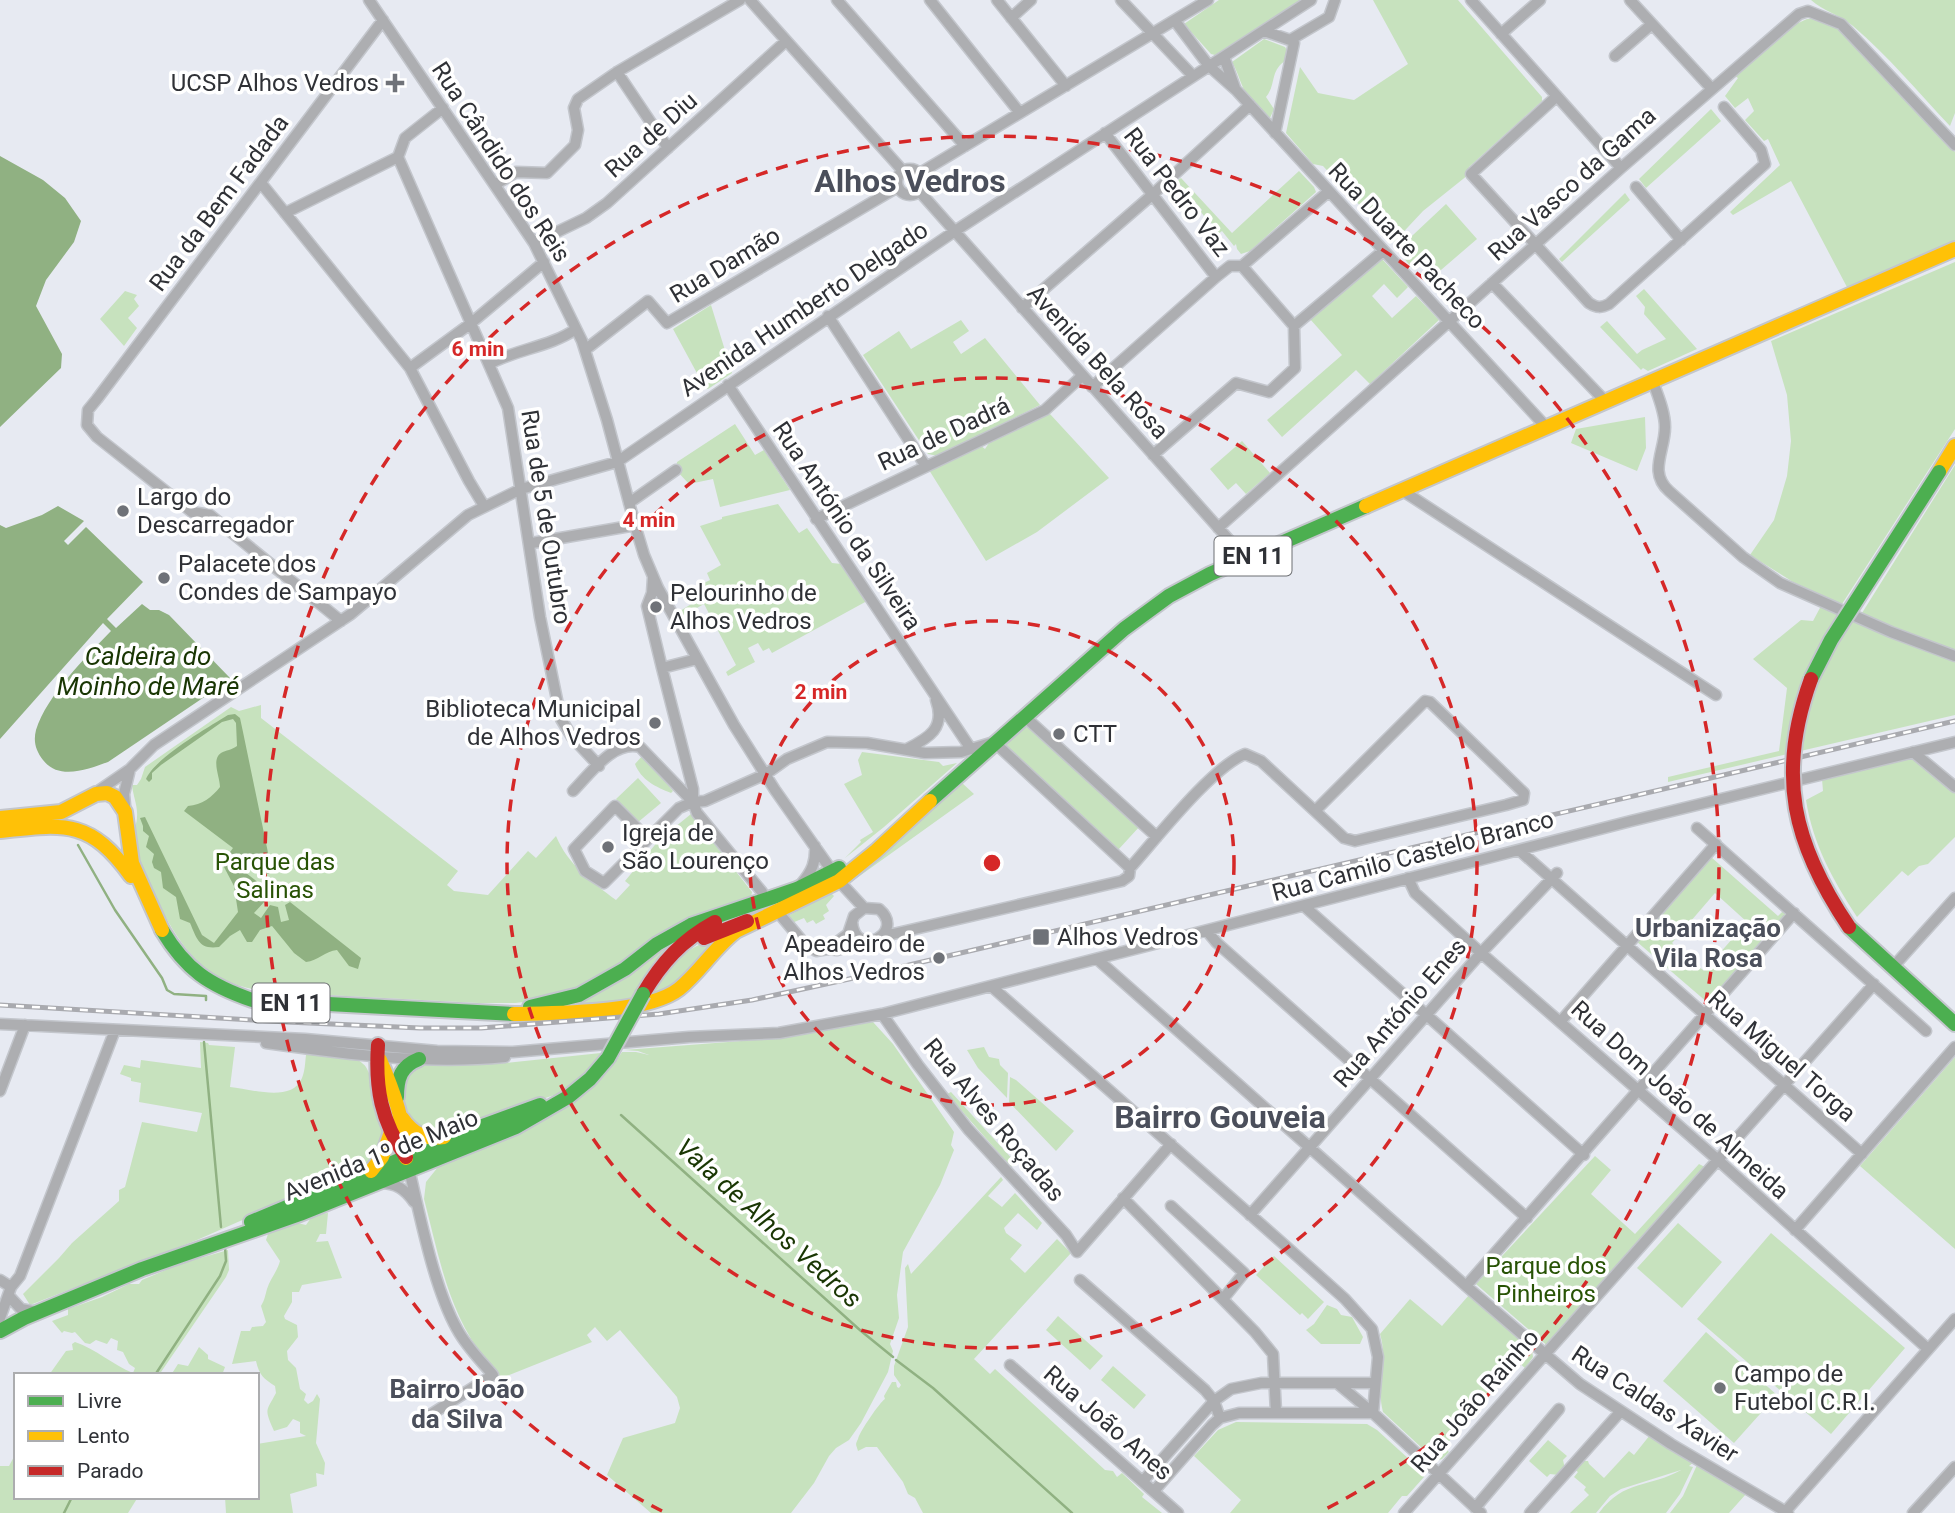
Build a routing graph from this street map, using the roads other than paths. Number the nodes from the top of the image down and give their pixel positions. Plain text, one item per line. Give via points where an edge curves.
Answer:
1 (369, 0) edge
2 (740, 0) edge
3 (750, 0) edge
4 (837, 0) edge
5 (930, 0) edge
6 (998, 0) edge
7 (1031, 0) edge
8 (1121, 0) edge
9 (1208, 0) edge
10 (1311, 0) edge
11 (1335, 0) edge
12 (1471, 0) edge
13 (1540, 0) edge
14 (1631, 0) edge
15 (1802, 0) edge
16 (1808, 10) junction
17 (1011, 18) junction
18 (383, 20) junction
19 (1175, 21) junction
20 (1652, 23) junction
21 (1264, 31) junction
22 (1152, 34) junction
23 (1501, 34) junction
24 (1293, 39) junction
25 (786, 41) junction
26 (1615, 56) dead end
27 (1224, 57) junction
28 (1209, 66) junction
29 (617, 72) junction
30 (1193, 76) junction
31 (1066, 86) junction
32 (1712, 89) junction
33 (1237, 91) junction
34 (1557, 96) junction
35 (1250, 105) junction
36 (1724, 107) dead end
37 (443, 108) junction
38 (1020, 113) junction
39 (1105, 133) junction
40 (1275, 133) junction
41 (1955, 145) edge
42 (965, 146) junction
43 (668, 148) junction
44 (398, 157) junction
45 (1621, 168) junction
46 (903, 171) junction
47 (920, 173) junction
48 (261, 183) junction
49 (496, 184) junction
50 (898, 187) junction
51 (1636, 187) dead end
52 (919, 191) junction
53 (1328, 192) junction
54 (1152, 195) junction
55 (285, 213) junction
56 (955, 231) junction
57 (1681, 240) junction
58 (534, 243) junction
59 (1535, 245) junction
60 (1383, 251) junction
61 (1952, 252) edge
62 (544, 262) junction
63 (1242, 266) junction
64 (1216, 277) junction
65 (1492, 283) junction
66 (1022, 309) junction
67 (828, 316) junction
68 (1449, 321) junction
69 (470, 324) junction
70 (1294, 326) junction
71 (576, 329) junction
72 (585, 350) junction
73 (489, 364) junction
74 (410, 368) junction
75 (1082, 376) junction
76 (1653, 382) junction
77 (728, 385) junction
78 (1092, 387) junction
79 (1606, 402) junction
80 (1548, 428) junction
81 (1955, 446) edge
82 (1153, 455) junction
83 (617, 462) junction
84 (925, 465) junction
85 (676, 470) dead end
86 (521, 489) junction
87 (1403, 491) junction
88 (629, 503) junction
89 (484, 506) junction
90 (816, 519) junction
91 (629, 526) dead end
92 (1218, 528) junction
93 (532, 543) dead end
94 (1245, 559) junction
95 (653, 574) junction
96 (341, 621) junction
97 (1955, 656) edge
98 (697, 659) junction
99 (662, 668) junction
100 (931, 690) junction
101 (1716, 695) dead end
102 (1024, 716) junction
103 (994, 742) junction
104 (1955, 742) edge
105 (905, 749) junction
106 (971, 749) junction
107 (1913, 752) junction
108 (599, 766) junction
109 (130, 769) junction
110 (766, 774) junction
111 (1955, 787) edge
112 (573, 791) dead end
113 (89, 797) junction
114 (693, 802) junction
115 (1316, 810) junction
116 (126, 817) junction
117 (0, 818) edge
118 (1697, 828) dead end
119 (0, 831) edge
120 (93, 836) junction
121 (1157, 837) junction
122 (647, 838) junction
123 (1716, 844) junction
124 (815, 846) junction
125 (1518, 850) junction
126 (1130, 868) junction
127 (836, 876) junction
128 (1553, 876) junction
129 (1408, 878) junction
130 (140, 886) junction
131 (797, 889) junction
132 (762, 892) dead end
133 (1955, 898) edge
134 (1304, 906) junction
135 (743, 908) junction
136 (864, 908) junction
137 (1794, 913) junction
138 (776, 916) junction
139 (852, 922) junction
140 (1207, 931) junction
141 (884, 933) junction
142 (870, 941) junction
143 (1626, 947) junction
144 (828, 950) junction
145 (1481, 953) junction
146 (1097, 959) junction
147 (1893, 967) junction
148 (653, 977) junction
149 (1874, 984) junction
150 (991, 986) junction
151 (882, 1014) junction
152 (497, 1015) junction
153 (1426, 1015) junction
154 (1705, 1016) junction
155 (1561, 1021) junction
156 (0, 1024) edge
157 (1955, 1024) edge
158 (25, 1025) junction
159 (116, 1030) junction
160 (1926, 1031) dead end
161 (1955, 1047) edge
162 (561, 1049) junction
163 (378, 1050) junction
164 (419, 1059) junction
165 (1371, 1078) junction
166 (1784, 1085) junction
167 (0, 1091) edge
168 (1640, 1091) junction
169 (575, 1092) junction
170 (400, 1111) junction
171 (391, 1132) junction
172 (466, 1132) junction
173 (1171, 1144) junction
174 (1310, 1147) junction
175 (1862, 1154) junction
176 (1584, 1155) junction
177 (1718, 1160) junction
178 (407, 1163) junction
179 (371, 1171) junction
180 (362, 1186) junction
181 (1123, 1198) junction
182 (1171, 1206) dead end
183 (418, 1208) junction
184 (1250, 1215) junction
185 (1527, 1218) junction
186 (1795, 1230) junction
187 (199, 1248) junction
188 (0, 1280) edge
189 (1080, 1280) dead end
190 (1466, 1286) junction
191 (10, 1291) junction
192 (1223, 1299) junction
193 (39, 1312) junction
194 (0, 1318) edge
195 (1955, 1319) edge
196 (0, 1331) edge
197 (1928, 1349) junction
198 (1545, 1355) junction
199 (1010, 1365) dead end
200 (1337, 1383) junction
201 (1276, 1384) junction
202 (1375, 1384) junction
203 (1214, 1401) junction
204 (1559, 1409) dead end
205 (1621, 1410) junction
206 (1276, 1412) junction
207 (1373, 1413) junction
208 (430, 1415) dead end
209 (1220, 1418) junction
210 (1955, 1466) edge
211 (1438, 1475) junction
212 (1143, 1481) junction
213 (1154, 1491) junction
214 (1478, 1510) edge
215 (1178, 1513) edge
216 (1405, 1513) edge
217 (1530, 1513) edge
218 (1786, 1513) edge
219 (1913, 1513) edge

1 - 18 street, Rua Cândido dos Reis
2 - 29 street
3 - 25 street
4 - 42 street
5 - 38 street
6 - 17 street
7 - 17 street
8 - 22 street
9 - 19 street
10 - 21 street, Avenida Humberto Delgado
11 - 24 street via 1329,17
12 - 23 street
13 - 23 street
14 - 20 street
15 - 16 street
16 - 32 street, Rua Vasco da Gama
16 - 41 street via 1841,24
17 - 31 street
18 - 37 street, Rua Cândido dos Reis
18 - 48 street, Rua da Bem Fadada
19 - 22 street
19 - 28 street, Rua Duarte Pacheco
20 - 26 street
20 - 32 street
21 - 24 street
21 - 27 street, Avenida Humberto Delgado
22 - 30 street
22 - 31 street
23 - 34 street
24 - 40 street
25 - 43 street, Rua de Diu
25 - 46 street
27 - 28 street, Avenida Humberto Delgado
27 - 33 street, Rua Duarte Pacheco
28 - 30 street, Avenida Humberto Delgado
28 - 33 street, Rua Duarte Pacheco
29 - 43 street
29 - 49 street via 578,99 573,108 578,138 547,173 516,172
30 - 39 street, Avenida Humberto Delgado
31 - 38 street
32 - 45 street, Rua Vasco da Gama
33 - 35 street, Rua Duarte Pacheco
34 - 45 street
34 - 59 street via 1471,174
35 - 40 street, Rua Duarte Pacheco
35 - 54 street
36 - 57 street via 1761,150 1765,164
37 - 44 street via 405,138
37 - 49 street, Rua Cândido dos Reis
38 - 42 street
39 - 54 street, Rua Pedro Vaz
39 - 56 street, Avenida Humberto Delgado
40 - 53 street, Rua Duarte Pacheco
42 - 47 street
43 - 58 street, Rua de Diu via 596,211
44 - 55 street
44 - 69 street, Rua de 5 de Outubro
45 - 59 street, Rua Vasco da Gama
46 - 47 street
46 - 50 street
47 - 52 street
48 - 55 street
48 - 96 street, Rua da Bem Fadada via 89,410 87,425 192,512 210,515
49 - 58 street, Rua Cândido dos Reis
50 - 52 street via 906,194
50 - 72 street, Rua Damão via 667,323 648,301
51 - 57 street
52 - 56 street, Avenida Bela Rosa
53 - 60 street, Rua Duarte Pacheco
53 - 63 street
54 - 64 street, Rua Pedro Vaz
54 - 66 street
55 - 74 street
56 - 66 street, Avenida Bela Rosa
56 - 67 street, Avenida Humberto Delgado
57 - 59 street via 1603,307 1595,307
58 - 62 street, Rua Cândido dos Reis
59 - 65 street, Rua Vasco da Gama
60 - 68 street, Rua Duarte Pacheco
60 - 70 street
61 - 76 main road, EN 11
62 - 69 street
62 - 71 street, Rua Cândido dos Reis
63 - 64 street via 1230,266
63 - 70 street
64 - 78 street
65 - 68 street, Rua Vasco da Gama
65 - 79 street
66 - 75 street, Avenida Bela Rosa
67 - 77 street, Avenida Humberto Delgado
67 - 84 street
68 - 80 street, Rua Duarte Pacheco
68 - 92 street, Rua Vasco da Gama
69 - 73 street, Rua de 5 de Outubro
69 - 74 street
70 - 82 street via 1295,368 1278,384 1269,392 1236,383
71 - 72 street, Rua Cândido dos Reis
71 - 73 street via 557,341
72 - 83 street, Rua Cândido dos Reis
73 - 86 street, Rua de 5 de Outubro via 508,408
74 - 89 street
75 - 78 street, Avenida Bela Rosa
75 - 84 street, Rua de Dadrá via 1045,410
76 - 79 main road, EN 11
76 - 97 street via 1665,427 1659,477 1669,491 1743,557 1780,583
77 - 83 street, Avenida Humberto Delgado
77 - 90 street, Rua António da Silveira
78 - 82 street, Avenida Bela Rosa
79 - 80 main road, EN 11
80 - 87 main road, EN 11
81 - 147 main road, bridge via 1828,644 1811,677 1792,748 1796,816 1816,877 1849,927
82 - 92 street, Avenida Bela Rosa
83 - 86 street, Avenida Humberto Delgado
83 - 88 street, Rua Cândido dos Reis
84 - 90 street, Rua de Dadrá
85 - 88 street
86 - 89 street, Avenida Humberto Delgado
86 - 108 street, Rua de 5 de Outubro via 540,617 562,719
87 - 94 main road, EN 11
87 - 101 street
88 - 95 street, Rua Cândido dos Reis
89 - 96 street, Avenida Humberto Delgado via 455,524
90 - 100 street, Rua António da Silveira
91 - 93 street
92 - 94 street, Avenida Bela Rosa
94 - 102 main road, EN 11 via 1150,608
95 - 98 street, Rua Cândido dos Reis
95 - 99 street via 647,606
96 - 109 street, Avenida Humberto Delgado via 154,745
98 - 99 street
98 - 110 street, Rua Cândido dos Reis
99 - 114 street
100 - 105 street, Rua António da Silveira via 939,717 936,729
100 - 106 street, Rua António da Silveira
102 - 103 main road, EN 11
102 - 121 street
103 - 106 street
103 - 126 street
103 - 127 main road, EN 11 via 904,824
104 - 107 street, Rua Camilo Castelo Branco
105 - 106 street via 925,753
105 - 110 street via 827,743 787,759
107 - 111 street
107 - 125 street, Rua Camilo Castelo Branco
108 - 112 street
108 - 114 street via 620,748 640,747
109 - 113 street, Avenida Humberto Delgado
109 - 116 street via 124,794
110 - 114 street via 705,802
110 - 124 street, Rua Cândido dos Reis
113 - 116 main road via 102,792 115,796
113 - 117 main road via 54,813
113 - 120 main road via 79,811 79,820
114 - 122 street via 679,808
114 - 132 street
115 - 115 street via 1424,701 1524,793 1523,800 1506,805 1355,841 1344,838
115 - 121 street via 1261,761 1245,754 1232,759
116 - 120 main road via 114,836
116 - 130 main road via 129,851
118 - 123 street
119 - 120 main road via 64,825
120 - 130 main road via 110,848
121 - 126 street
122 - 122 street via 604,883 584,871 574,849 615,806
123 - 137 street
123 - 143 street
124 - 127 street, Rua Cândido dos Reis
124 - 131 street via 812,870
125 - 128 street, Rua Miguel Torga
125 - 129 street, Rua Camilo Castelo Branco
126 - 141 street via 1122,881
127 - 131 main road, EN 11
127 - 136 street, Rua Cândido dos Reis
127 - 138 main road, EN 11
128 - 143 street, Rua Miguel Torga
128 - 145 street, Rua António Enes
129 - 134 street, Rua Camilo Castelo Branco
129 - 145 street, Rua Dom João de Almeida via 1415,893
130 - 152 main road, EN 11 via 172,945 194,971 216,986 253,1000
131 - 135 main road, EN 11
133 - 147 street
134 - 140 street, Rua Camilo Castelo Branco
134 - 153 street
135 - 148 main road via 688,937
135 - 152 main road, EN 11 via 670,936 579,995
136 - 139 street
136 - 141 street via 883,913
137 - 149 street
137 - 154 street
138 - 144 street via 816,951
138 - 148 main road via 746,921 698,940
138 - 152 main road, EN 11 via 736,931 677,991 655,1001 601,1011
139 - 142 street via 855,933
139 - 144 street via 848,934
140 - 146 street, Rua Camilo Castelo Branco
140 - 165 street
141 - 142 street
142 - 144 street
143 - 154 street, Rua Miguel Torga
143 - 155 street
145 - 153 street, Rua António Enes
145 - 155 street, Rua Dom João de Almeida
146 - 150 street, Rua Camilo Castelo Branco
146 - 174 street, Rua Caldas Xavier
147 - 157 main road
148 - 169 main road, Avenida 1º de Maio, bridge via 608,1058
149 - 160 street
149 - 166 street, Rua João Rainho
150 - 151 street, Rua Camilo Castelo Branco
150 - 173 street
151 - 162 street, Rua Camilo Castelo Branco via 779,1032
151 - 181 street, Rua Alves Roçadas via 953,1111 1077,1252
153 - 165 street, Rua António Enes
153 - 176 street
154 - 166 street, Rua Miguel Torga
154 - 168 street
155 - 168 street, Rua Dom João de Almeida
156 - 158 street
158 - 159 street
158 - 167 street
159 - 163 street
159 - 191 street via 20,1276
161 - 175 street
162 - 163 street
162 - 164 street via 482,1059
163 - 164 street
163 - 170 main road
163 - 171 main road via 376,1073
164 - 170 main road via 400,1073
165 - 174 street, Rua António Enes
165 - 185 street
166 - 175 street, Rua Miguel Torga
166 - 177 street, Rua João Rainho
168 - 176 street
168 - 177 street, Rua Dom João de Almeida
169 - 172 main road, Avenida 1º de Maio
169 - 178 main road, Avenida 1º de Maio via 515,1126
170 - 172 main road via 410,1129 427,1138
170 - 178 main road
171 - 178 main road
171 - 179 main road
172 - 178 main road, Avenida 1º de Maio
173 - 181 street
173 - 184 street
174 - 184 street, Rua António Enes
174 - 190 street, Rua Caldas Xavier
175 - 186 street
176 - 185 street
177 - 186 street, Rua Dom João de Almeida
177 - 198 street, Rua João Rainho
178 - 179 main road, Avenida 1º de Maio
178 - 180 main road, Avenida 1º de Maio
178 - 183 street
179 - 187 main road, Avenida 1º de Maio
180 - 183 street via 391,1183 402,1188
180 - 187 main road, Avenida 1º de Maio via 323,1205
181 - 192 street
182 - 192 street via 1244,1273
183 - 208 street via 450,1316 465,1342 494,1374
184 - 202 street via 1372,1329 1378,1357
185 - 190 street
186 - 197 street, Rua Dom João de Almeida
187 - 193 main road, Avenida 1º de Maio
188 - 191 street
189 - 203 street
190 - 198 street, Rua Caldas Xavier
191 - 193 street via 21,1309
191 - 194 street
192 - 201 street via 1273,1354
193 - 196 main road, Avenida 1º de Maio
195 - 197 street
197 - 218 street
198 - 205 street, Rua Caldas Xavier
198 - 211 street, Rua João Rainho
199 - 212 street, Rua João Anes
200 - 201 street
200 - 202 street
200 - 207 street
201 - 203 street via 1231,1389
201 - 206 street
202 - 207 street
203 - 209 street
203 - 212 street
204 - 214 street
205 - 217 street
205 - 218 street, Rua Caldas Xavier
206 - 207 street
206 - 209 street
207 - 211 street
209 - 213 street
210 - 219 street
211 - 214 street
211 - 216 street, Rua João Rainho
212 - 213 street, Rua João Anes
213 - 215 street, Rua João Anes

